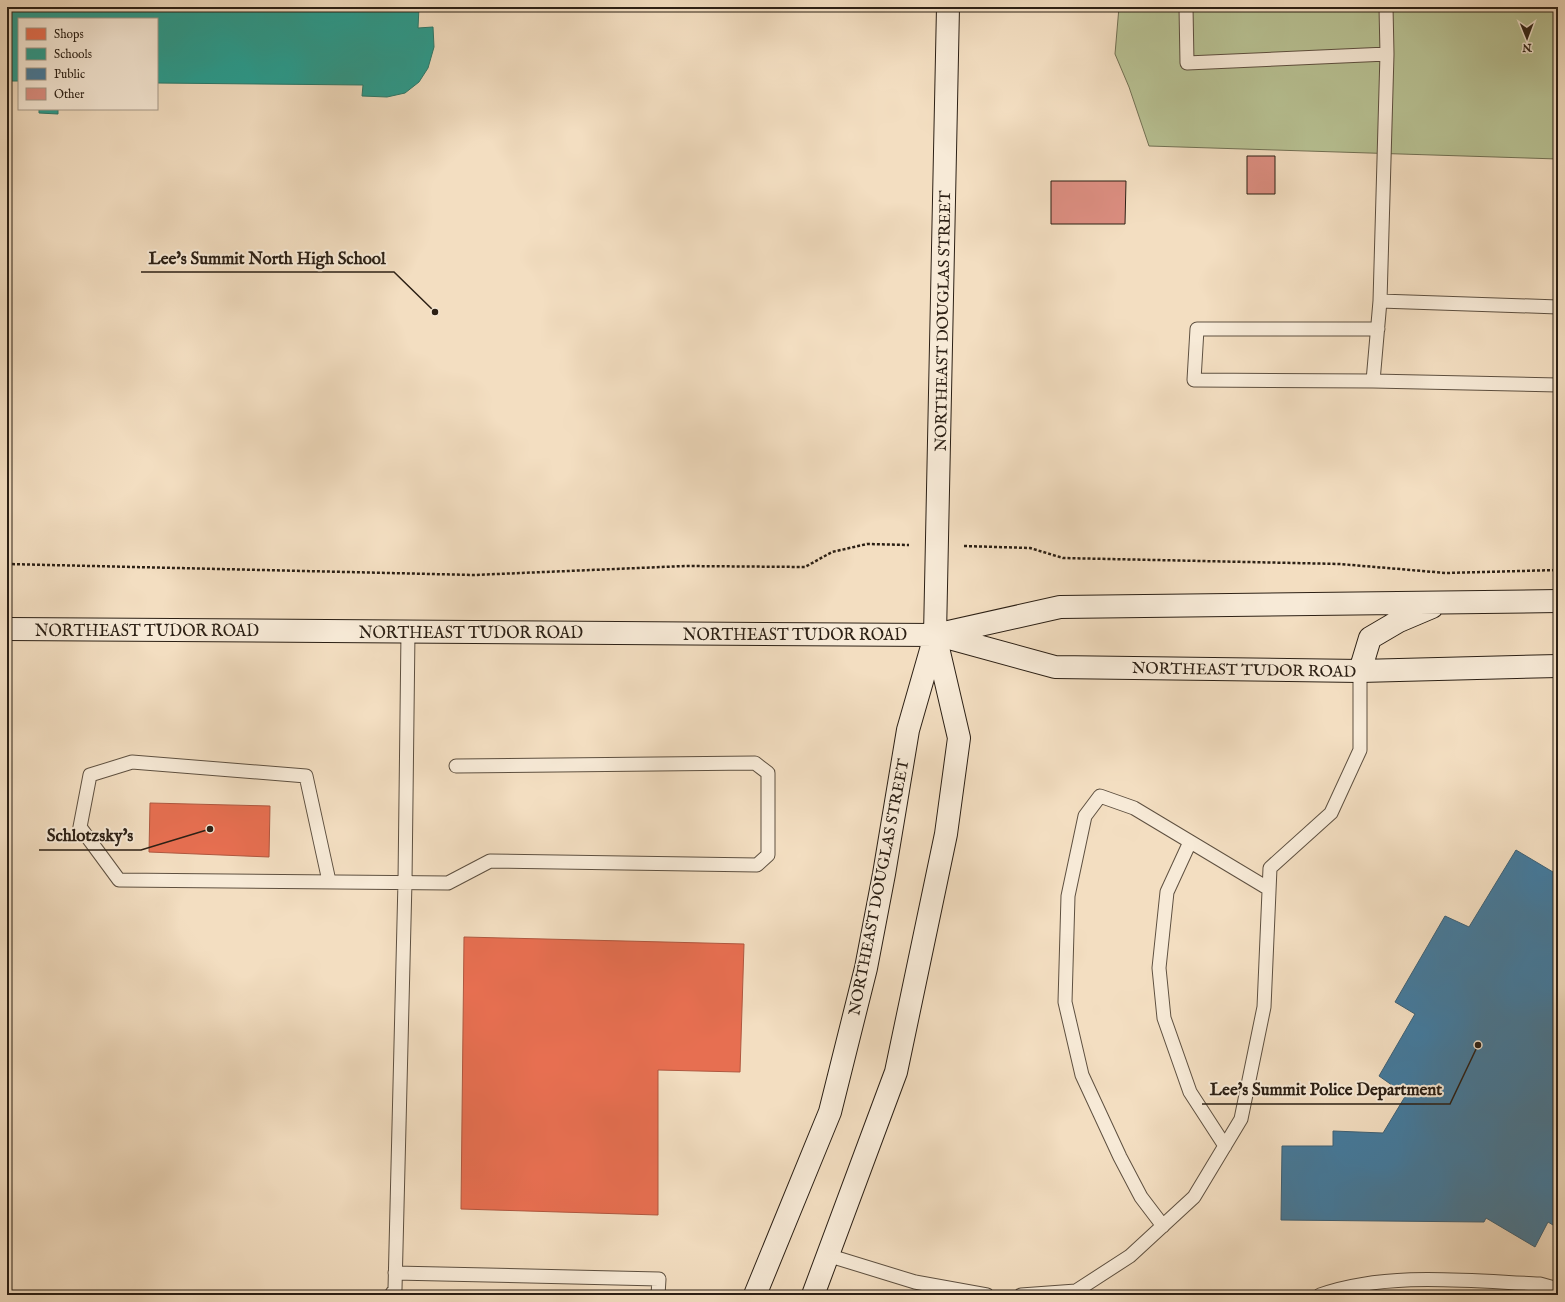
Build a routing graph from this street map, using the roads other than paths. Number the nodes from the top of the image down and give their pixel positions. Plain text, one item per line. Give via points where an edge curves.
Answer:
1 (948, 7) edge
2 (1186, 7) edge
3 (1386, 7) edge
4 (1387, 54) junction
5 (1380, 302) junction
6 (1558, 307) edge
7 (1378, 329) junction
8 (1373, 381) junction
9 (1558, 385) edge
10 (1558, 601) edge
11 (1442, 603) junction
12 (7, 628) edge
13 (408, 632) junction
14 (935, 635) junction
15 (1558, 666) edge
16 (1360, 671) junction
17 (456, 766) dead end
18 (1190, 842) junction
19 (329, 881) junction
20 (405, 881) junction
21 (1269, 889) junction
22 (1225, 1146) junction
23 (1163, 1226) junction
24 (827, 1255) junction
25 (395, 1273) junction
26 (1558, 1289) edge
27 (1078, 1293) edge
28 (391, 1295) edge
29 (658, 1295) edge
30 (755, 1295) edge
31 (813, 1295) edge
32 (987, 1295) edge
33 (1021, 1295) edge
34 (1320, 1295) edge

1 - 14 street, NORTHEAST DOUGLAS STREET
2 - 4 lane via 1187,63
3 - 4 lane
4 - 5 lane
5 - 6 lane
5 - 7 lane
7 - 8 lane
7 - 8 lane via 1197,329 1194,380
8 - 9 lane
10 - 11 street, NORTHEAST TUDOR ROAD
11 - 14 street, NORTHEAST TUDOR ROAD via 1060,607
11 - 16 street via 1399,620 1370,638
12 - 13 street, NORTHEAST TUDOR ROAD
13 - 14 street, NORTHEAST TUDOR ROAD
13 - 20 lane
14 - 16 street, NORTHEAST TUDOR ROAD via 1055,667
14 - 24 street, NORTHEAST DOUGLAS STREET via 959,738 946,834 896,1072
14 - 30 street, NORTHEAST DOUGLAS STREET via 908,730 866,968 830,1112
15 - 16 street, NORTHEAST TUDOR ROAD
16 - 21 lane via 1360,750 1331,813 1270,868
17 - 20 lane via 755,763 768,773 768,856 757,865 490,861 448,883
18 - 21 lane
18 - 22 lane via 1167,892 1159,968 1164,1018 1190,1092
18 - 23 lane via 1134,808 1100,796 1085,816 1068,896 1065,1002 1082,1076 1140,1197
19 - 19 lane via 120,880 80,827 90,775 132,762 306,776
19 - 20 lane
20 - 25 lane
21 - 22 lane via 1264,1006 1241,1119
22 - 23 lane via 1194,1197
23 - 27 lane via 1130,1256
24 - 31 street, NORTHEAST DOUGLAS STREET
24 - 32 lane via 915,1282
25 - 28 lane
25 - 29 lane via 659,1279
26 - 34 lane via 1540,1284 1421,1280 1373,1282
27 - 33 lane

